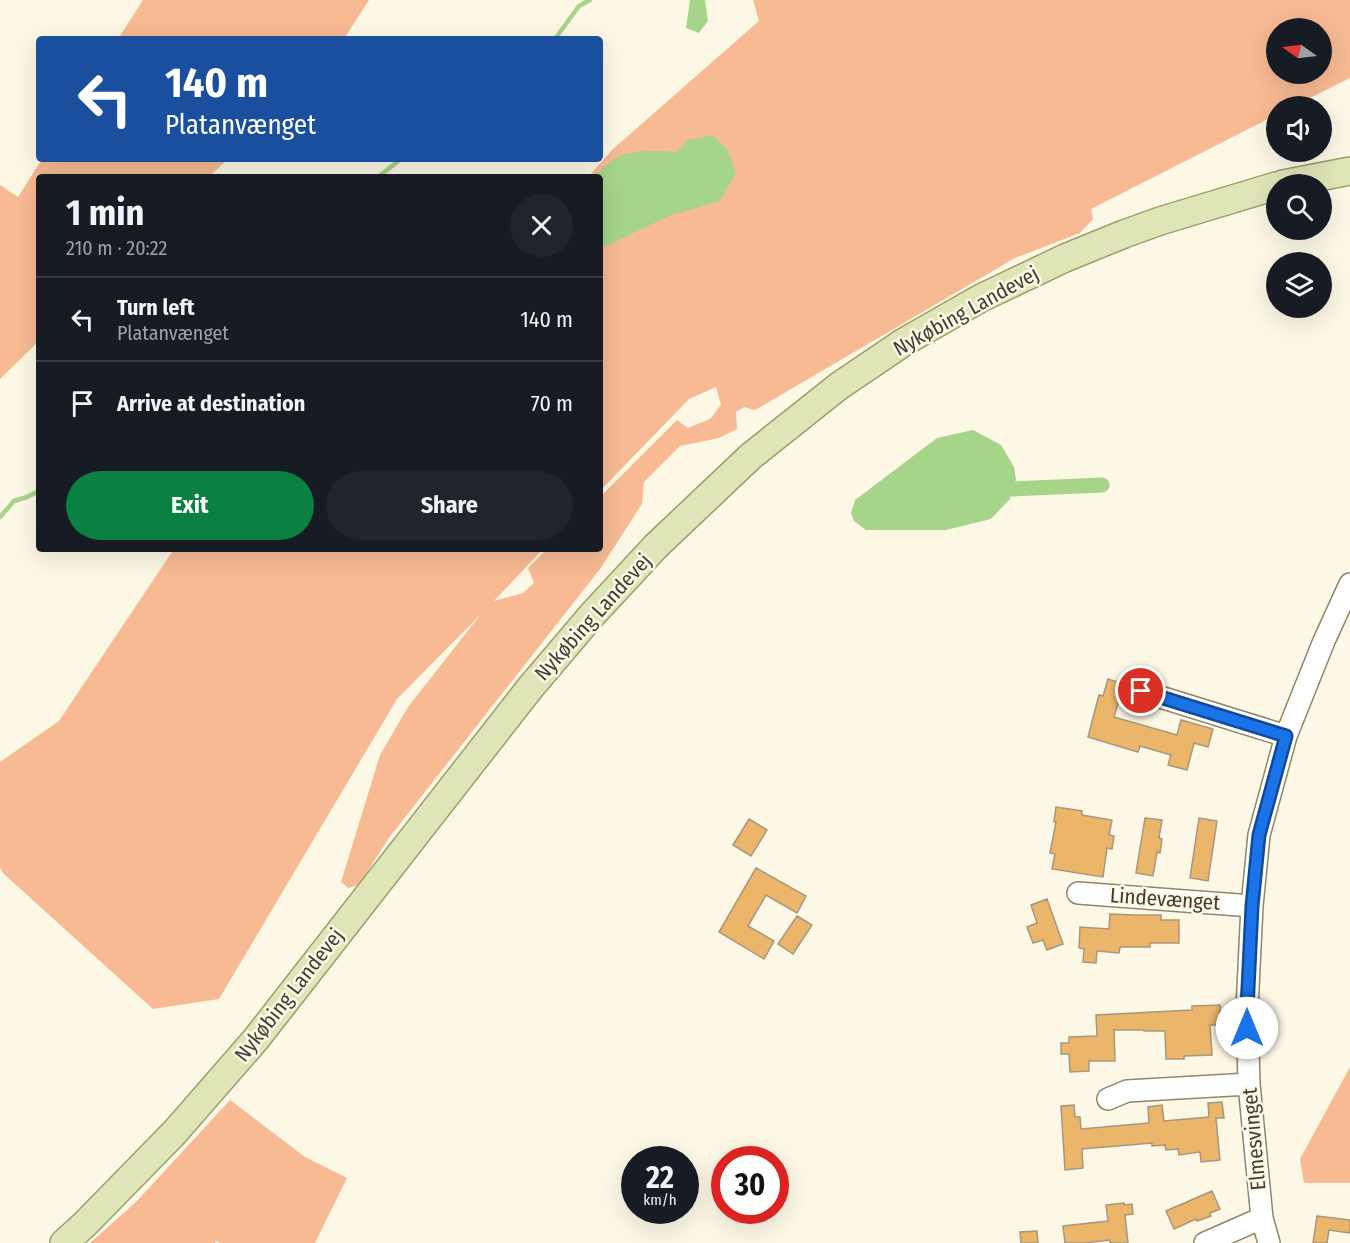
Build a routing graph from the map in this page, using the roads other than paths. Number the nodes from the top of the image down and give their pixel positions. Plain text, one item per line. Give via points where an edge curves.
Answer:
1 (1350, 171) edge
2 (1332, 174) edge
3 (1266, 189) edge
4 (1350, 584) edge
5 (1141, 691) dead end
6 (1286, 736) junction
7 (1078, 893) dead end
8 (1252, 906) junction
9 (1249, 1084) junction
10 (1108, 1099) dead end
11 (1262, 1218) junction
12 (64, 1243) edge
13 (1205, 1243) edge
14 (1269, 1243) edge

1 - 2 main road
3 - 12 main road, Nykøbing Landevej via 1124,234 981,298 904,342 839,386 751,456 656,546 592,615 530,688 256,1039 175,1132
4 - 6 street, Elmesvinget
5 - 6 street
6 - 8 street, Elmesvinget via 1259,835
7 - 8 street, Lindevænget
8 - 9 street, Elmesvinget via 1247,1009
9 - 10 street via 1127,1091
9 - 11 street, Elmesvinget
11 - 13 street
11 - 14 street, Elmesvinget

